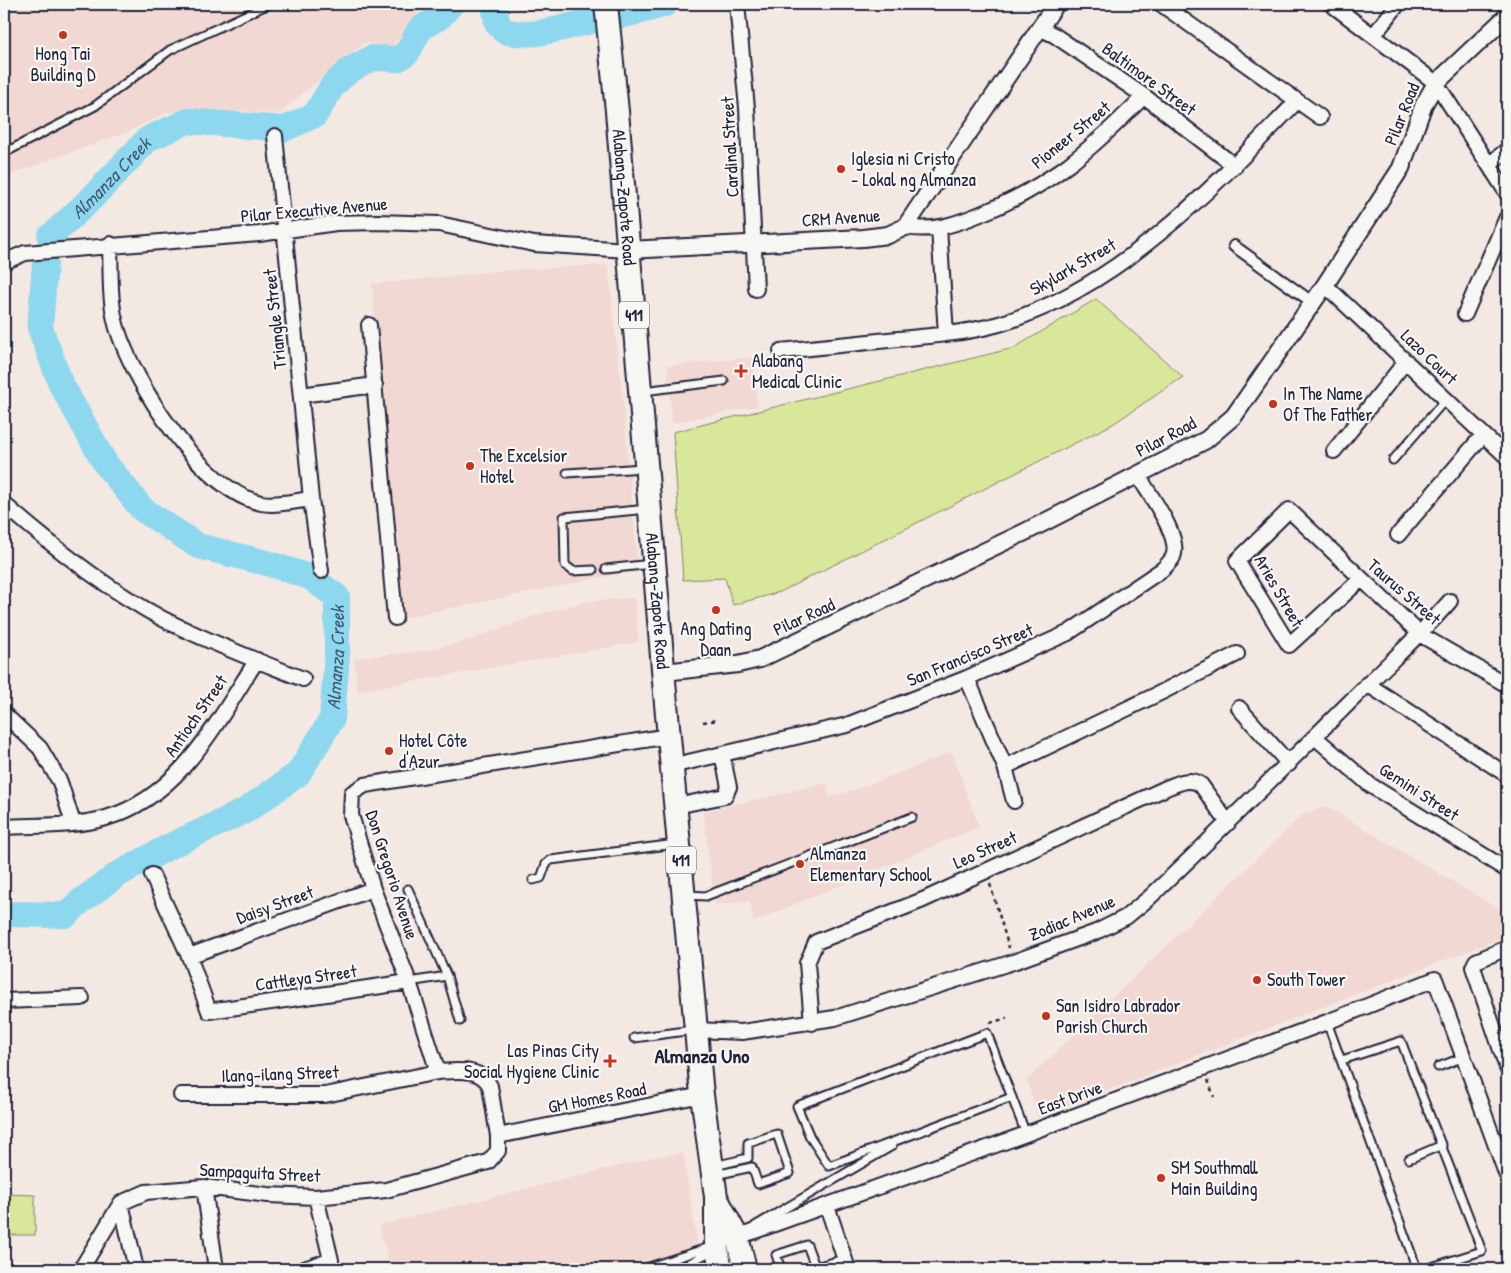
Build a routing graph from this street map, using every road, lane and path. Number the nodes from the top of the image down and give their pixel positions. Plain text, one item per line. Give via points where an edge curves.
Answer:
1 (269, 4) edge
2 (737, 4) edge
3 (1056, 4) edge
4 (1161, 4) edge
5 (1331, 4) edge
6 (1398, 4) edge
7 (607, 15) edge
8 (1507, 16) edge
9 (1039, 28) junction
10 (1374, 35) junction
11 (1436, 83) junction
12 (1144, 96) junction
13 (1296, 101) junction
14 (1320, 117) dead end
15 (275, 136) dead end
16 (1507, 150) edge
17 (4, 153) edge
18 (1489, 165) junction
19 (1235, 166) junction
20 (1507, 192) edge
21 (1507, 217) edge
22 (905, 227) junction
23 (939, 228) junction
24 (285, 230) junction
25 (754, 242) junction
26 (110, 244) junction
27 (1234, 246) dead end
28 (628, 250) junction
29 (4, 262) edge
30 (1325, 284) junction
31 (756, 289) dead end
32 (1312, 302) junction
33 (1466, 314) dead end
34 (369, 325) dead end
35 (946, 334) junction
36 (781, 351) dead end
37 (1406, 361) junction
38 (724, 381) dead end
39 (375, 385) junction
40 (640, 391) junction
41 (301, 396) junction
42 (1446, 399) junction
43 (1483, 435) junction
44 (1334, 451) dead end
45 (1507, 457) edge
46 (1393, 460) dead end
47 (646, 467) junction
48 (567, 473) dead end
49 (1138, 474) junction
50 (311, 499) junction
51 (4, 504) edge
52 (650, 508) junction
53 (1289, 510) joint
54 (1398, 535) dead end
55 (655, 564) junction
56 (606, 569) dead end
57 (593, 570) dead end
58 (320, 571) dead end
59 (1360, 579) junction
60 (1450, 601) dead end
61 (395, 618) dead end
62 (1421, 635) junction
63 (1237, 654) dead end
64 (257, 660) junction
65 (664, 672) junction
66 (968, 678) junction
67 (303, 679) dead end
68 (1367, 684) junction
69 (1507, 685) edge
70 (1239, 708) dead end
71 (4, 714) edge
72 (718, 720) dead end
73 (703, 722) dead end
74 (669, 736) junction
75 (1316, 738) junction
76 (722, 754) junction
77 (1289, 764) junction
78 (671, 766) junction
79 (1005, 766) junction
80 (1507, 775) edge
81 (1014, 802) dead end
82 (676, 806) junction
83 (912, 817) dead end
84 (73, 823) junction
85 (1228, 823) junction
86 (4, 827) edge
87 (679, 844) junction
88 (1507, 870) edge
89 (986, 871) junction
90 (152, 875) dead end
91 (532, 880) dead end
92 (373, 889) junction
93 (408, 889) dead end
94 (684, 895) junction
95 (1507, 948) edge
96 (188, 956) junction
97 (1013, 962) junction
98 (447, 976) junction
99 (409, 982) junction
100 (82, 998) dead end
101 (4, 1001) edge
102 (460, 1021) dead end
103 (1327, 1022) junction
104 (812, 1023) junction
105 (695, 1030) junction
106 (634, 1038) dead end
107 (1464, 1058) junction
108 (1342, 1060) junction
109 (1438, 1067) dead end
110 (1507, 1068) edge
111 (438, 1072) junction
112 (181, 1095) dead end
113 (702, 1095) junction
114 (1012, 1097) junction
115 (912, 1134) junction
116 (1026, 1134) junction
117 (498, 1136) junction
118 (1442, 1145) junction
119 (1409, 1159) dead end
120 (1507, 1176) edge
121 (713, 1180) junction
122 (204, 1186) junction
123 (316, 1197) junction
124 (120, 1202) junction
125 (827, 1206) junction
126 (738, 1237) junction
127 (716, 1245) junction
128 (215, 1262) dead end
129 (846, 1264) edge
130 (815, 1268) edge
131 (81, 1269) edge
132 (136, 1269) edge
133 (304, 1269) edge
134 (643, 1269) edge
135 (679, 1269) edge
136 (721, 1269) edge
137 (745, 1269) edge
138 (781, 1269) edge
139 (1417, 1269) edge
140 (1424, 1269) edge

1 - 17 lane via 170,50 95,106
2 - 25 street, Cardinal Street via 747,108
3 - 9 street, CRM Avenue
4 - 13 street
5 - 10 street
6 - 10 street
7 - 28 highway, Alabang-Zapote Road / 411
8 - 11 street, Pilar Road
9 - 12 street, Baltimore Street
9 - 22 street, CRM Avenue
10 - 11 street
11 - 18 street
11 - 30 street, Pilar Road via 1424,104 1401,168
12 - 19 street, Baltimore Street
12 - 23 street, Pioneer Street via 1103,138 1052,179 1007,204
13 - 14 street
13 - 19 street, Skylark Street
15 - 24 street, Triangle Street
16 - 18 street
18 - 20 street
19 - 35 street, Skylark Street via 1131,255 1069,295 1032,313 998,324
21 - 33 street
22 - 23 street, Pioneer Street
22 - 25 street, CRM Avenue via 888,235
23 - 35 street
24 - 26 street, Pilar Executive Avenue
24 - 28 street, Pilar Executive Avenue via 336,224 408,222 439,224 534,244
24 - 41 street, Triangle Street
25 - 28 street, CRM Avenue via 654,251
25 - 31 street, Cardinal Street
26 - 29 street, Pilar Executive Avenue via 25,253
26 - 50 street via 111,291 117,328 138,378 191,455 230,487 262,503
27 - 32 street
28 - 40 highway, Alabang-Zapote Road / 411
30 - 32 street, Pilar Road
30 - 37 street, Lazo Court
32 - 49 street, Pilar Road via 1234,416 1206,440
34 - 39 street
35 - 36 street, Skylark Street
37 - 42 street, Lazo Court
37 - 44 street
38 - 40 lane
39 - 41 street
39 - 61 street
40 - 47 highway, Alabang-Zapote Road / 411
41 - 50 street, Triangle Street
42 - 43 street, Lazo Court
42 - 46 lane
43 - 45 street, Lazo Court
43 - 54 street
47 - 48 lane
47 - 52 highway, Alabang-Zapote Road / 411
49 - 65 street, Pilar Road via 760,659
49 - 66 street, San Francisco Street via 1175,545 1173,557 1163,569 1068,633
50 - 58 street, Triangle Street
51 - 64 street via 101,582 162,618
52 - 55 highway, Alabang-Zapote Road / 411
52 - 57 lane via 564,517 565,565 573,571
53 - 59 street, Taurus Street
53 - 59 street, Aries Street via 1237,561 1289,645
55 - 56 lane
55 - 65 highway, Alabang-Zapote Road / 411
59 - 62 street, Taurus Street
60 - 62 street, Zodiac Avenue
62 - 68 street, Zodiac Avenue
62 - 69 street, Taurus Street
63 - 79 street
64 - 67 street
64 - 84 street, Antioch Street via 196,753 177,776 132,808 104,818
65 - 74 highway, Alabang-Zapote Road / 411
66 - 76 street, San Francisco Street via 847,726
66 - 79 street
68 - 75 street, Zodiac Avenue
68 - 80 street
70 - 77 street
71 - 84 street via 40,748 60,782
72 - 73 path
74 - 78 highway, Alabang-Zapote Road / 411
74 - 92 street, Don Gregorio Avenue via 365,785 352,793 350,815
75 - 77 street, Zodiac Avenue
75 - 88 street, Gemini Street via 1370,785
76 - 78 street, San Francisco Street
76 - 82 street via 729,787 725,796
77 - 85 street, Zodiac Avenue
78 - 82 highway, Alabang-Zapote Road / 411
79 - 81 street
82 - 87 highway, Alabang-Zapote Road / 411
83 - 94 lane via 706,896
84 - 86 street, Antioch Street
85 - 89 street, Leo Street via 1201,785 1187,780
85 - 97 street, Zodiac Avenue via 1126,917 1096,932
87 - 91 lane via 551,860 541,878
87 - 94 highway, Alabang-Zapote Road / 411
89 - 97 path
89 - 104 street, Leo Street via 816,942 807,963
90 - 96 street
92 - 96 street, Daisy Street
92 - 99 street, Don Gregorio Avenue
93 - 98 lane
94 - 105 highway, Alabang-Zapote Road / 411
95 - 110 street via 1476,961 1473,967
96 - 99 street, Cattleya Street via 209,1011
97 - 104 street, Zodiac Avenue
98 - 99 lane
98 - 102 lane
99 - 111 street, Don Gregorio Avenue
100 - 101 street
103 - 107 street, East Drive via 1434,979
103 - 108 lane
103 - 116 street, East Drive
104 - 105 street, Zodiac Avenue via 742,1032
105 - 106 lane
105 - 113 highway, Alabang-Zapote Road / 411
107 - 109 lane
107 - 120 street
108 - 118 lane via 1402,1041
108 - 139 lane
111 - 112 street, Ilang-ilang Street via 325,1095
111 - 117 street via 471,1073 486,1079
113 - 117 street, GM Homes Road
113 - 121 highway, Alabang-Zapote Road / 411
114 - 115 lane
114 - 115 lane via 987,1033 798,1106 810,1136 829,1166
114 - 116 lane
115 - 135 lane
116 - 125 street, East Drive
117 - 123 street, Sampaguita Street via 498,1151 488,1162 386,1190
118 - 119 lane
118 - 140 lane via 1482,1251
121 - 121 lane via 748,1158 748,1143 777,1134 790,1173 758,1184 752,1167
121 - 126 highway, Alabang-Zapote Road / 411
121 - 127 highway, Alabang-Zapote Road / 411
122 - 123 street, Sampaguita Street via 268,1195
122 - 124 street, Sampaguita Street via 146,1192
122 - 128 street
123 - 133 street via 331,1260
124 - 131 street
124 - 132 street
125 - 126 street, East Drive
125 - 129 street
126 - 127 street, East Drive
126 - 137 highway, Alabang-Zapote Road / 411
127 - 134 lane
127 - 136 highway, Alabang-Zapote Road / 411
129 - 130 lane
130 - 138 lane via 807,1245 776,1255

